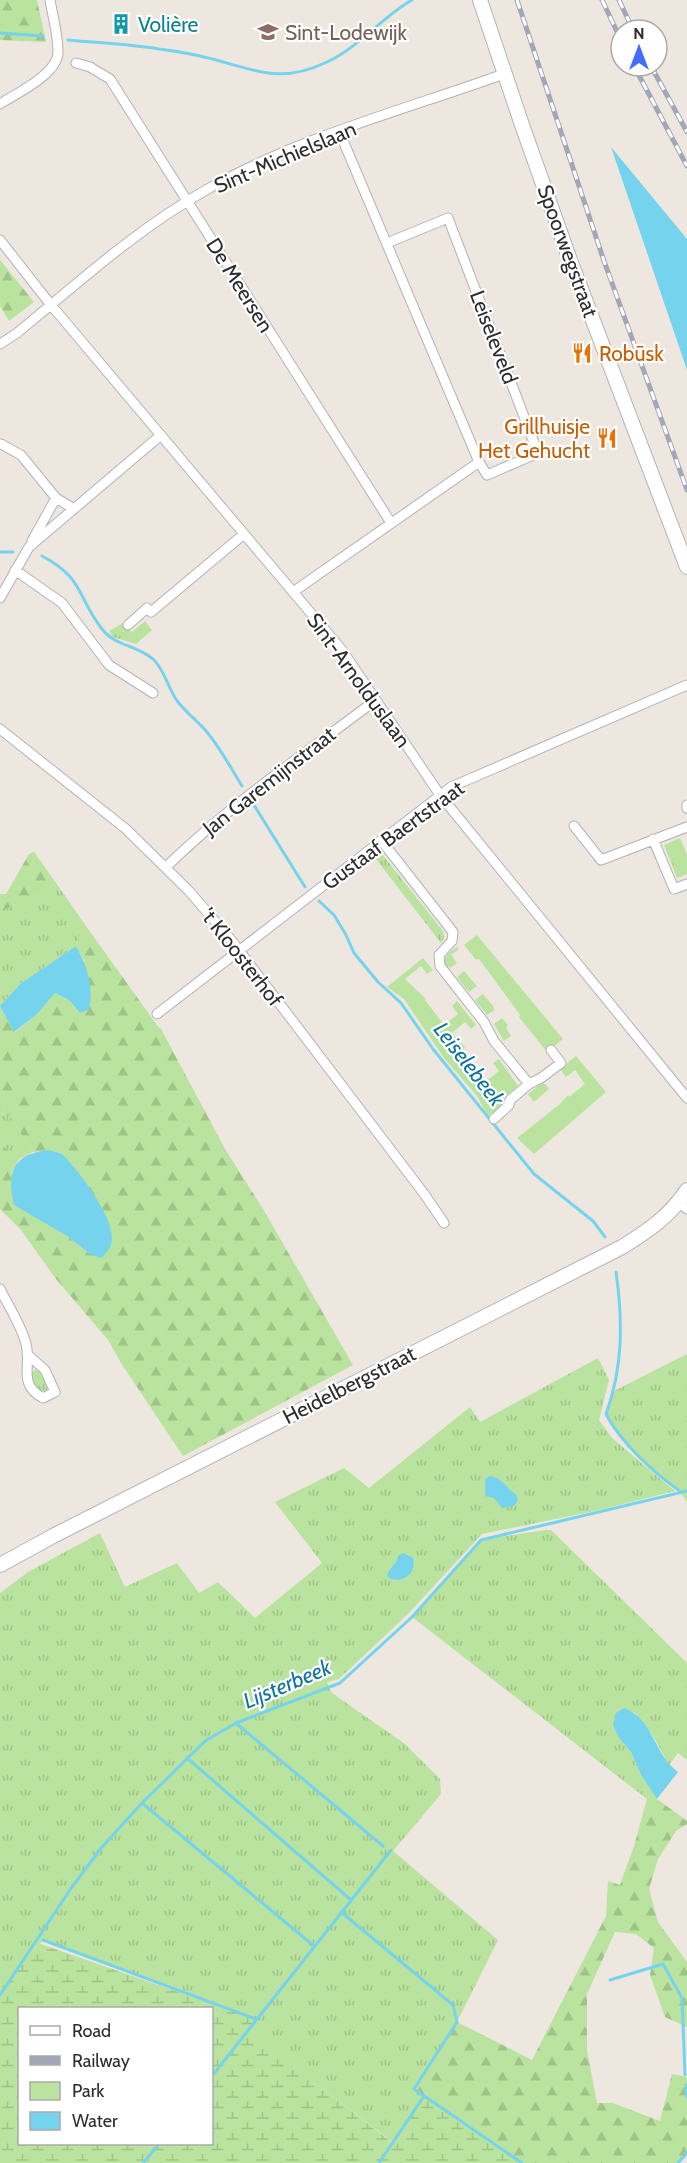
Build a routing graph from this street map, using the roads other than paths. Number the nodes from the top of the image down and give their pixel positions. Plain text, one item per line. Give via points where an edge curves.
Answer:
1 (50, 0) edge
2 (480, 0) edge
3 (76, 63) dead end
4 (504, 74) junction
5 (0, 104) edge
6 (339, 131) junction
7 (187, 202) junction
8 (0, 240) edge
9 (387, 243) junction
10 (51, 304) junction
11 (0, 344) edge
12 (161, 435) junction
13 (1, 444) edge
14 (479, 462) junction
15 (56, 498) junction
16 (74, 509) junction
17 (391, 523) junction
18 (244, 534) junction
19 (28, 547) junction
20 (687, 567) edge
21 (15, 570) junction
22 (293, 592) junction
23 (0, 598) edge
24 (128, 624) dead end
25 (687, 685) edge
26 (153, 693) dead end
27 (376, 700) junction
28 (0, 729) edge
29 (440, 795) junction
30 (574, 826) dead end
31 (687, 827) edge
32 (653, 839) junction
33 (381, 840) junction
34 (166, 867) junction
35 (687, 884) edge
36 (238, 951) junction
37 (157, 1014) dead end
38 (551, 1050) dead end
39 (529, 1084) junction
40 (687, 1098) edge
41 (494, 1119) dead end
42 (687, 1190) edge
43 (683, 1206) edge
44 (444, 1223) dead end
45 (0, 1289) edge
46 (27, 1354) dead end
47 (0, 1565) edge

1 - 5 street via 56,63 48,73
2 - 4 main road, Spoorwegstraat
3 - 7 street, De Meersen via 110,79
4 - 6 street, Sint-Michielslaan
4 - 20 main road, Spoorwegstraat
6 - 7 street, Sint-Michielslaan via 262,161
6 - 9 street
7 - 10 street, Sint-Michielslaan
7 - 17 street, De Meersen
8 - 10 street, Sint-Arnolduslaan
9 - 14 street
9 - 14 street, Leiseleveld via 448,218 538,453 487,474
10 - 11 street, Sint-Michielslaan
10 - 12 street, Sint-Arnolduslaan
12 - 16 street
12 - 18 street, Sint-Arnolduslaan
13 - 15 street via 21,456
14 - 17 street
15 - 16 street
15 - 19 street
16 - 19 street
17 - 22 street
18 - 22 street, Sint-Arnolduslaan
18 - 24 street via 151,612 147,608
19 - 21 street
21 - 23 street
21 - 26 street via 62,603 109,665
22 - 27 street, Sint-Arnolduslaan via 342,650
25 - 29 street, Gustaaf Baertstraat
27 - 29 street, Sint-Arnolduslaan
27 - 34 street, Jan Garemijnstraat via 231,808
28 - 34 street, 't Kloosterhof via 117,822
29 - 33 street, Gustaaf Baertstraat
29 - 40 street, Sint-Arnolduslaan
30 - 32 street via 601,860
31 - 32 street
32 - 35 street via 674,889
33 - 36 street, Gustaaf Baertstraat
33 - 39 street via 453,932 452,941 439,956 440,966
34 - 36 street, 't Kloosterhof
36 - 37 street, Gustaaf Baertstraat
36 - 44 street, 't Kloosterhof
38 - 39 street via 561,1063
39 - 41 street
42 - 43 main road, Heidelbergstraat
43 - 47 main road, Heidelbergstraat via 622,1247
45 - 46 street via 25,1341

